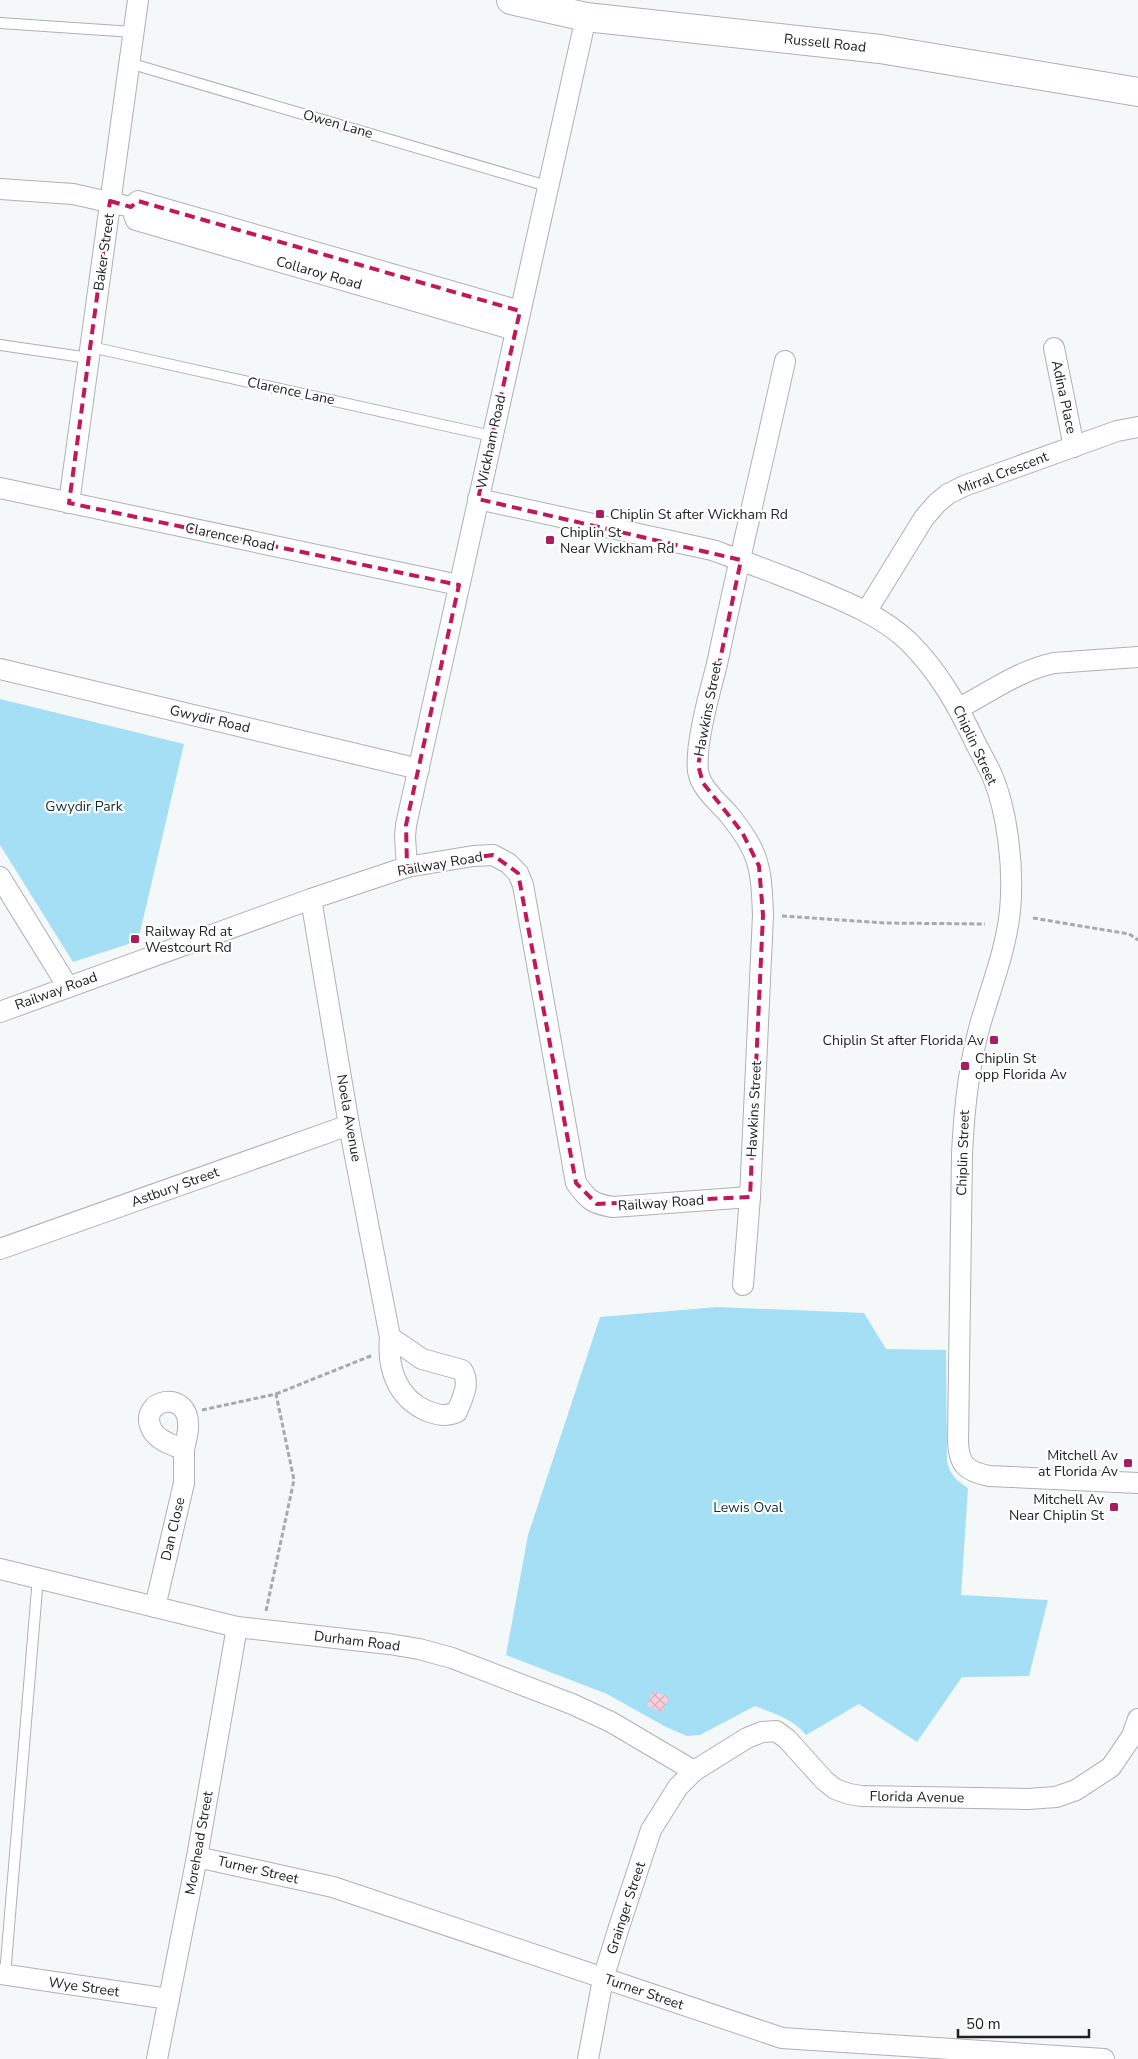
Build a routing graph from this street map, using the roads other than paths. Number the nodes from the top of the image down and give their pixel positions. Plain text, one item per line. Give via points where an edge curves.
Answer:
1 (138, 0) edge
2 (511, 0) edge
3 (586, 17) junction
4 (0, 24) edge
5 (134, 32) junction
6 (129, 62) junction
7 (1138, 92) edge
8 (547, 186) junction
9 (0, 189) edge
10 (110, 201) junction
11 (517, 320) junction
12 (0, 345) edge
13 (1054, 348) dead end
14 (90, 352) junction
15 (785, 361) dead end
16 (1138, 427) edge
17 (492, 436) junction
18 (1074, 447) junction
19 (0, 488) edge
20 (478, 500) junction
21 (70, 503) junction
22 (741, 560) junction
23 (459, 585) junction
24 (866, 612) junction
25 (1138, 657) edge
26 (0, 669) edge
27 (959, 708) junction
28 (419, 768) junction
29 (407, 867) junction
30 (0, 877) edge
31 (311, 899) junction
32 (68, 987) junction
33 (0, 1012) edge
34 (349, 1125) junction
35 (750, 1197) junction
36 (0, 1248) edge
37 (743, 1285) dead end
38 (390, 1337) dead end
39 (184, 1450) dead end
40 (1138, 1483) edge
41 (0, 1569) edge
42 (38, 1578) junction
43 (155, 1607) junction
44 (237, 1627) junction
45 (1138, 1719) edge
46 (694, 1771) junction
47 (197, 1857) junction
48 (2, 1975) edge
49 (603, 1978) junction
50 (169, 1999) junction
51 (157, 2059) edge
52 (588, 2059) edge
53 (1104, 2059) edge

1 - 5 street, Baker Street
2 - 3 main road, Russell Road
3 - 7 main road, Russell Road via 880,49
3 - 8 street, Wickham Road
4 - 5 lane
5 - 6 street, Baker Street
6 - 8 lane, Owen Lane
6 - 10 street, Baker Street
8 - 11 street, Wickham Road
9 - 10 street, Collaroy Road via 73,194
10 - 11 street, Collaroy Road via 131,207 136,220
10 - 14 street, Baker Street
11 - 17 street, Wickham Road
12 - 14 lane, Clarence Lane
13 - 18 street, Adina Place
14 - 17 lane, Clarence Lane
14 - 21 street, Baker Street
15 - 22 street, Hawkins Street
16 - 18 street, Mirral Crescent
17 - 20 street, Wickham Road
18 - 24 street, Mirral Crescent via 948,494 924,518
19 - 21 street, Clarence Road
20 - 22 street, Chiplin Street via 712,550
20 - 23 street, Wickham Road
21 - 23 street, Clarence Road
22 - 24 street, Chiplin Street via 844,600
22 - 35 street, Hawkins Street via 699,747 698,765 703,783 751,846 759,866 762,890 764,915
23 - 28 street, Wickham Road
24 - 27 street, Chiplin Street via 907,641 941,679
25 - 27 street via 1041,666
26 - 28 street, Gwydir Road
27 - 40 street, Chiplin Street via 992,775 1001,805 1009,855 1010,910 999,967 980,1027 967,1086 962,1154 960,1459 970,1470 989,1476
28 - 29 street, Wickham Road via 405,831
29 - 31 street, Railway Road
29 - 35 street, Railway Road via 493,855 518,873 523,885 576,1184 586,1197 597,1204 613,1207
30 - 32 street
31 - 32 street, Railway Road
31 - 34 street, Noela Avenue
32 - 33 street, Railway Road
34 - 36 street, Astbury Street
34 - 38 street, Noela Avenue
35 - 37 street, Hawkins Street
39 - 43 street, Dan Close via 184,1483
41 - 42 street, Durham Road
42 - 43 street, Durham Road
42 - 48 lane
43 - 44 street, Durham Road
44 - 46 street, Durham Road via 389,1644 452,1658 611,1722
44 - 47 street, Morehead Street
45 - 46 street, Florida Avenue via 1112,1767 1076,1790 1056,1797 849,1794 824,1780 787,1739 776,1732 762,1732 747,1738
46 - 49 street, Grainger Street via 678,1787 651,1830
47 - 49 street, Turner Street via 333,1888
47 - 50 street, Morehead Street
48 - 50 street, Wye Street
49 - 52 street, Grainger Street
49 - 53 street, Turner Street via 782,2038
50 - 51 street, Morehead Street

